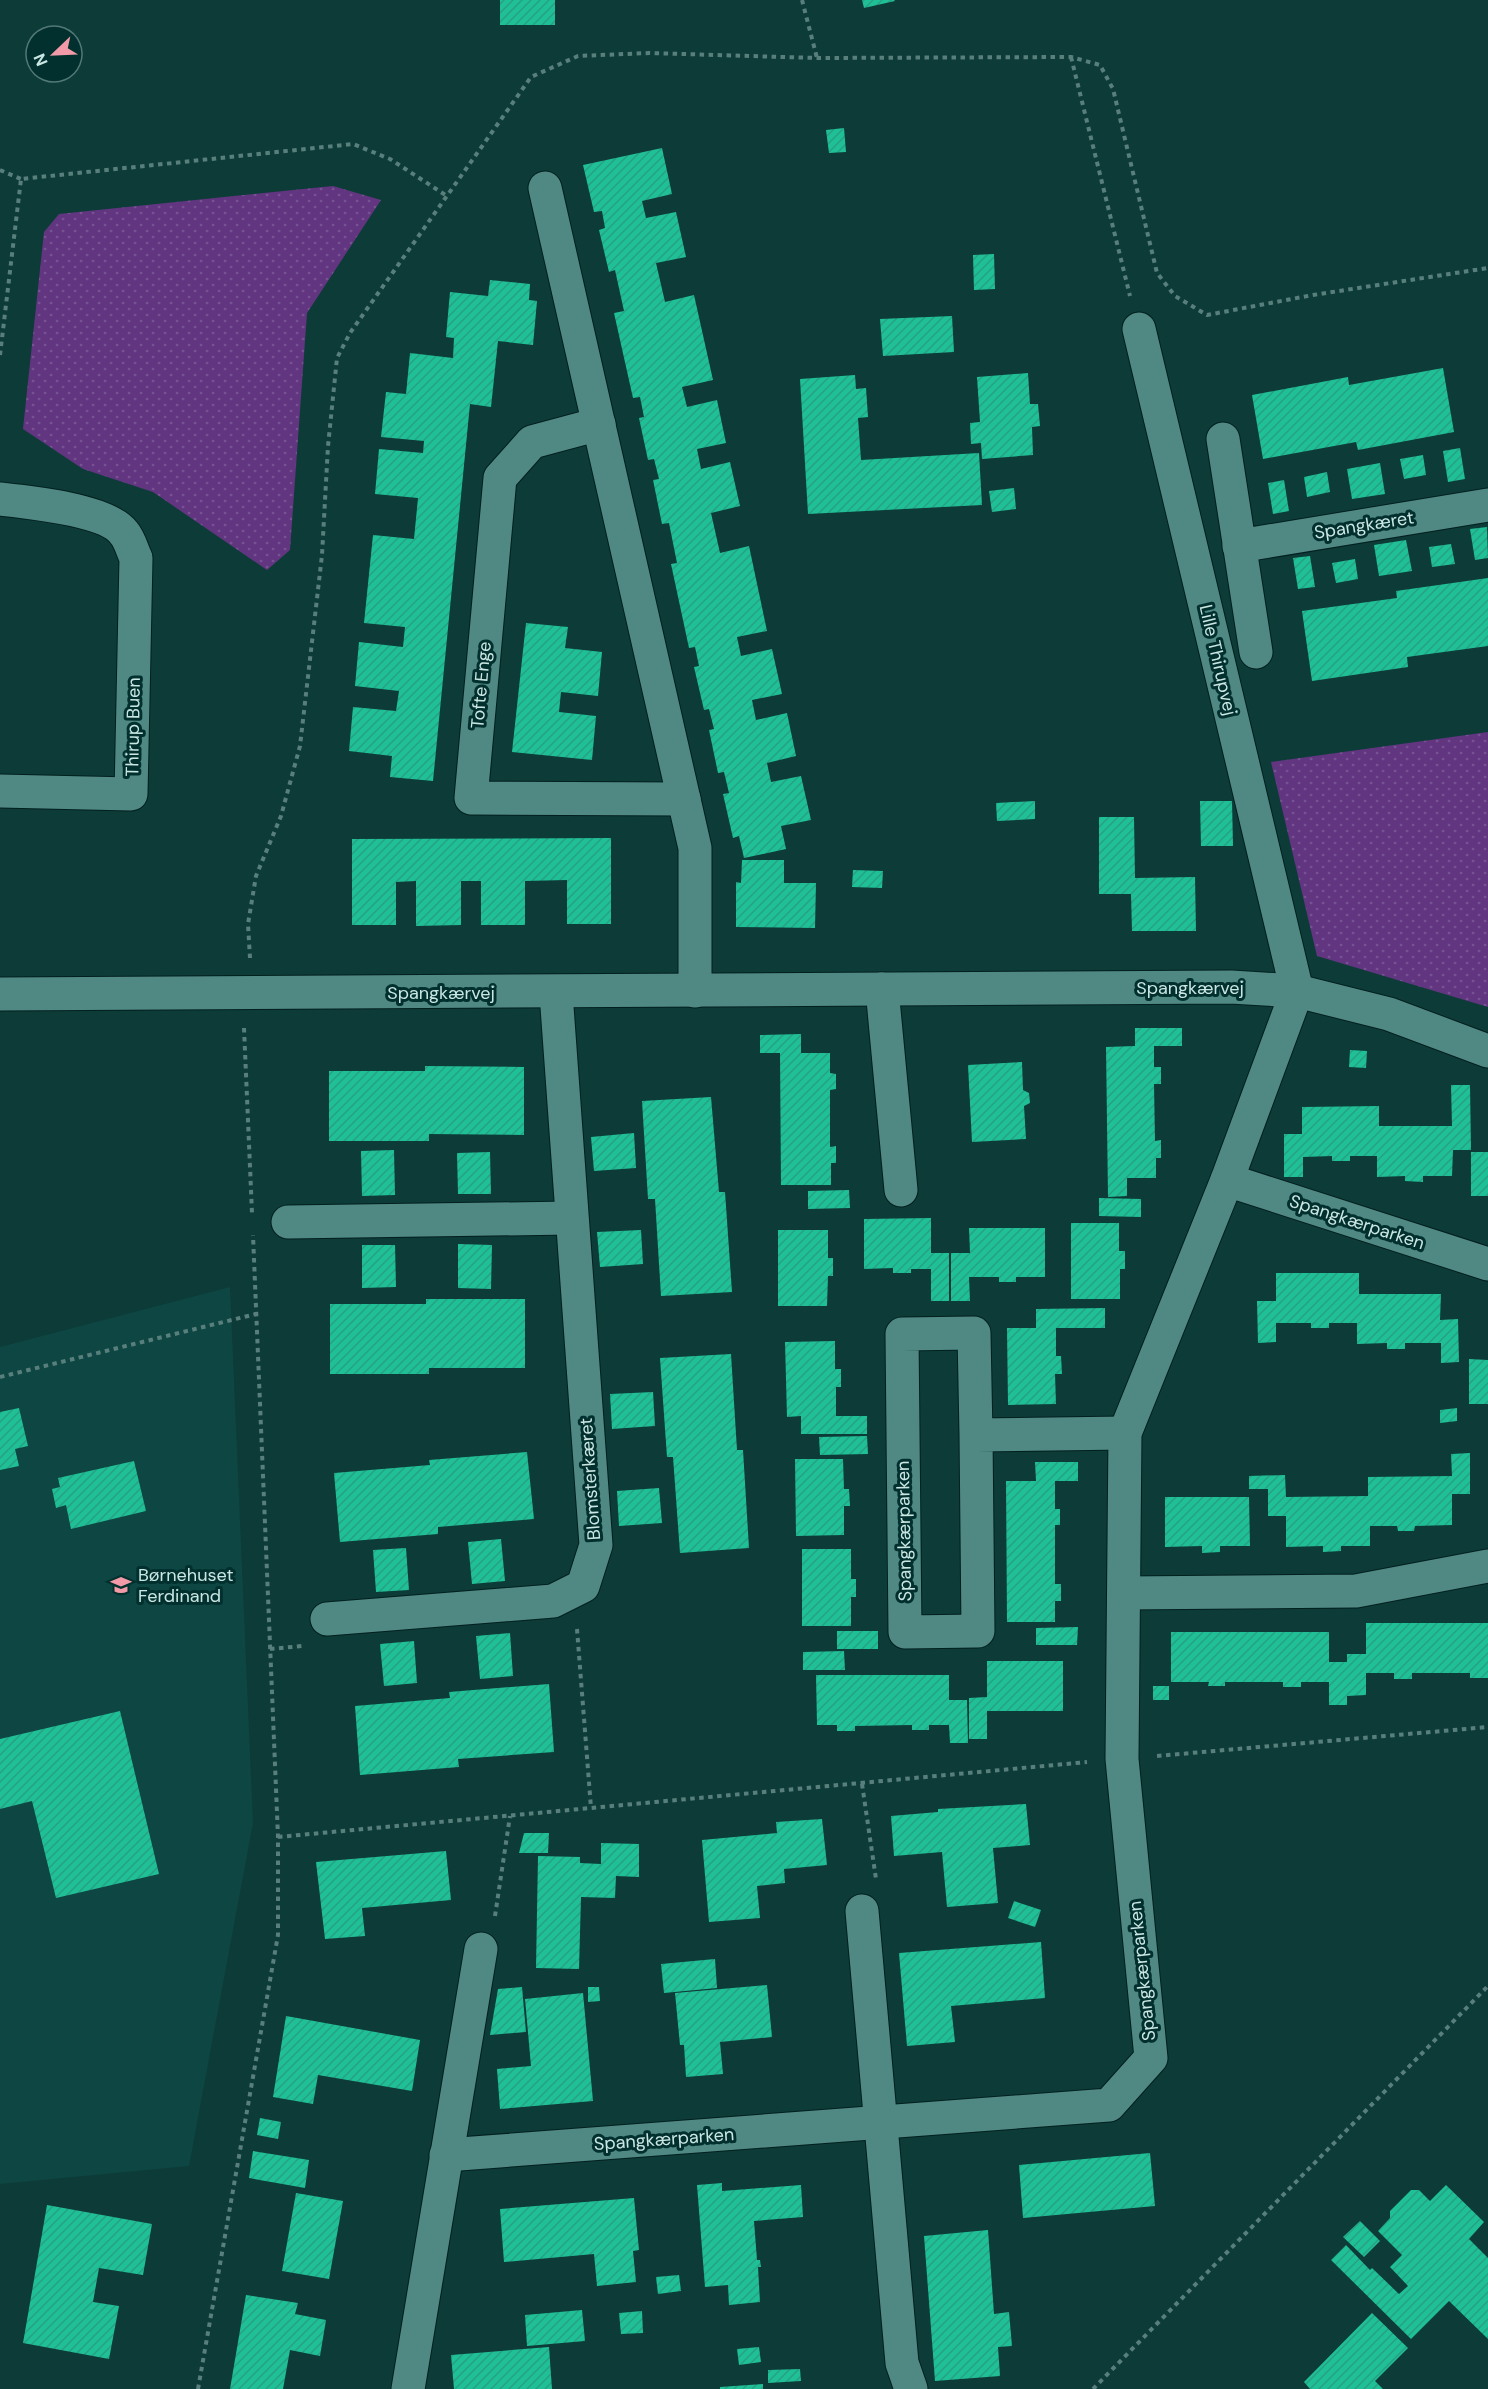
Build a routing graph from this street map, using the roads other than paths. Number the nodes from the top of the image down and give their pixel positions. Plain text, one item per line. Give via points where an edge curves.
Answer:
1 (545, 188) dead end
2 (1139, 329) road end
3 (599, 424) junction
4 (1223, 439) dead end
5 (0, 499) edge
6 (1488, 505) edge
7 (1239, 546) junction
8 (1256, 652) dead end
9 (0, 791) edge
10 (684, 799) junction
11 (882, 989) junction
12 (695, 991) junction
13 (1298, 991) junction
14 (556, 993) junction
15 (0, 994) edge
16 (1488, 1051) edge
17 (1227, 1180) junction
18 (901, 1190) dead end
19 (571, 1218) junction
20 (288, 1222) dead end
21 (1488, 1264) edge
22 (1125, 1433) junction
23 (976, 1435) junction
24 (1488, 1566) edge
25 (1124, 1593) junction
26 (327, 1619) dead end
27 (862, 1911) road end
28 (481, 1949) road end
29 (881, 2122) junction
30 (446, 2155) junction
31 (408, 2389) edge
32 (911, 2389) edge

1 - 3 street
2 - 13 street, Lille Thirupvej
3 - 10 street
3 - 10 street, Tofte Enge via 532,442 500,477 471,798
4 - 7 street
5 - 9 street, Thirup Buen via 61,507 104,519 124,532 136,558 131,794
6 - 7 street, Spangkæret
7 - 8 street
10 - 12 street via 695,848
11 - 12 street, Spangkærvej
11 - 13 street, Spangkærvej via 1231,987
11 - 18 street
12 - 14 street, Spangkærvej
13 - 16 street, Spangkærvej via 1389,1014
13 - 17 street, Spangkærparken
14 - 15 street, Spangkærvej
14 - 19 street, Blomsterkæret
17 - 21 street, Spangkærparken
17 - 22 street, Spangkærparken
19 - 20 street
19 - 26 street, Blomsterkæret via 596,1545 583,1586 553,1601
22 - 23 street
22 - 25 street, Spangkærparken
23 - 23 street, Spangkærparken via 978,1631 905,1632 902,1334 974,1333
24 - 25 street via 1356,1592
25 - 29 street, Spangkærparken via 1122,1759 1151,2058 1109,2105
27 - 29 street
28 - 30 street
29 - 30 street, Spangkærparken
29 - 32 street via 902,2363
30 - 31 street

